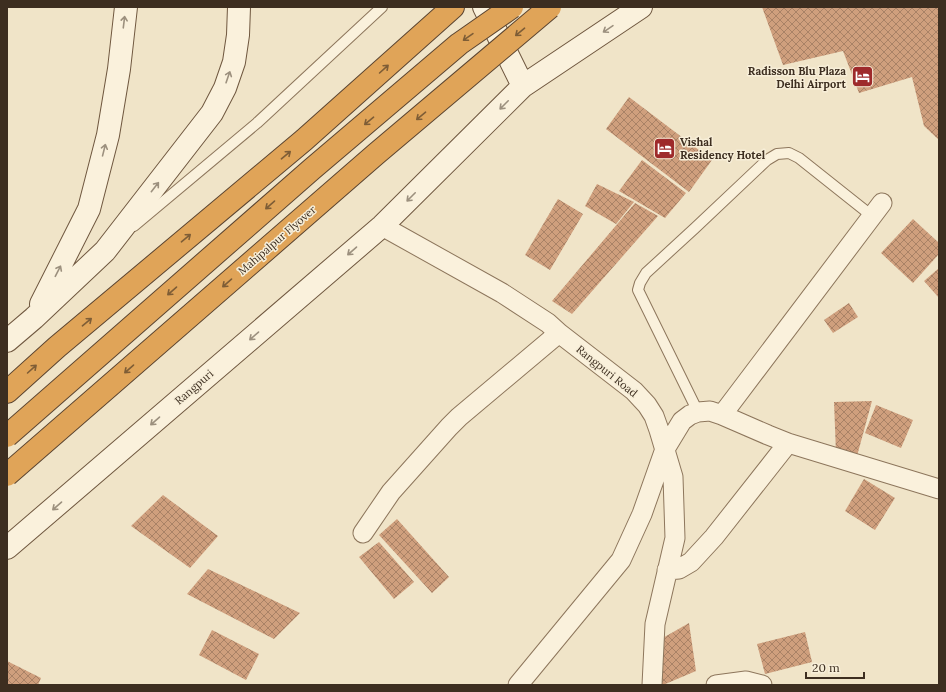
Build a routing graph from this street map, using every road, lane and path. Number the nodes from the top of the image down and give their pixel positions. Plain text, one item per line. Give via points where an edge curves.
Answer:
1 (126, 7) edge
2 (239, 7) edge
3 (382, 7) edge
4 (453, 7) edge
5 (484, 7) edge
6 (512, 7) edge
7 (550, 7) edge
8 (641, 7) edge
9 (523, 86) junction
10 (877, 209) joint
11 (382, 226) junction
12 (105, 251) junction
13 (34, 318) junction
14 (559, 333) junction
15 (7, 341) edge
16 (7, 392) edge
17 (698, 412) junction
18 (722, 415) junction
19 (7, 436) edge
20 (788, 443) junction
21 (665, 449) junction
22 (7, 474) edge
23 (939, 489) edge
24 (363, 533) dead end
25 (7, 548) edge
26 (667, 570) junction
27 (518, 685) edge
28 (652, 685) edge
29 (716, 685) edge
30 (762, 685) edge

13 -> 1 main road via 89,210 108,135
12 -> 2 main road via 212,113 225,88 234,62
3 - 12 lane via 257,123
16 -> 4 highway via 304,140
5 - 9 main road
6 -> 19 highway, bridge via 459,44 323,159
7 -> 22 highway, Mahipalpur Flyover, bridge via 376,154
8 -> 9 main road, Rangpuri
9 -> 11 main road, Rangpuri
10 - 17 lane via 799,158 789,153 778,154 767,160 646,273 638,290
10 - 18 street
11 - 14 street, Rangpuri Road via 502,293
11 -> 25 main road, Rangpuri
12 - 13 main road
13 - 15 main road
14 - 21 street, Rangpuri Road via 634,391 647,405 654,416
14 - 24 street via 449,427 391,492
17 - 18 street via 710,411
17 - 21 street via 682,421
18 - 20 street
20 - 23 street
20 - 26 street via 714,538 691,562 679,570
21 - 26 street, Rangpuri Road via 673,477 675,538
21 - 27 street via 642,514 621,560
26 - 28 street, Rangpuri Road via 655,624
29 - 30 street via 746,681

